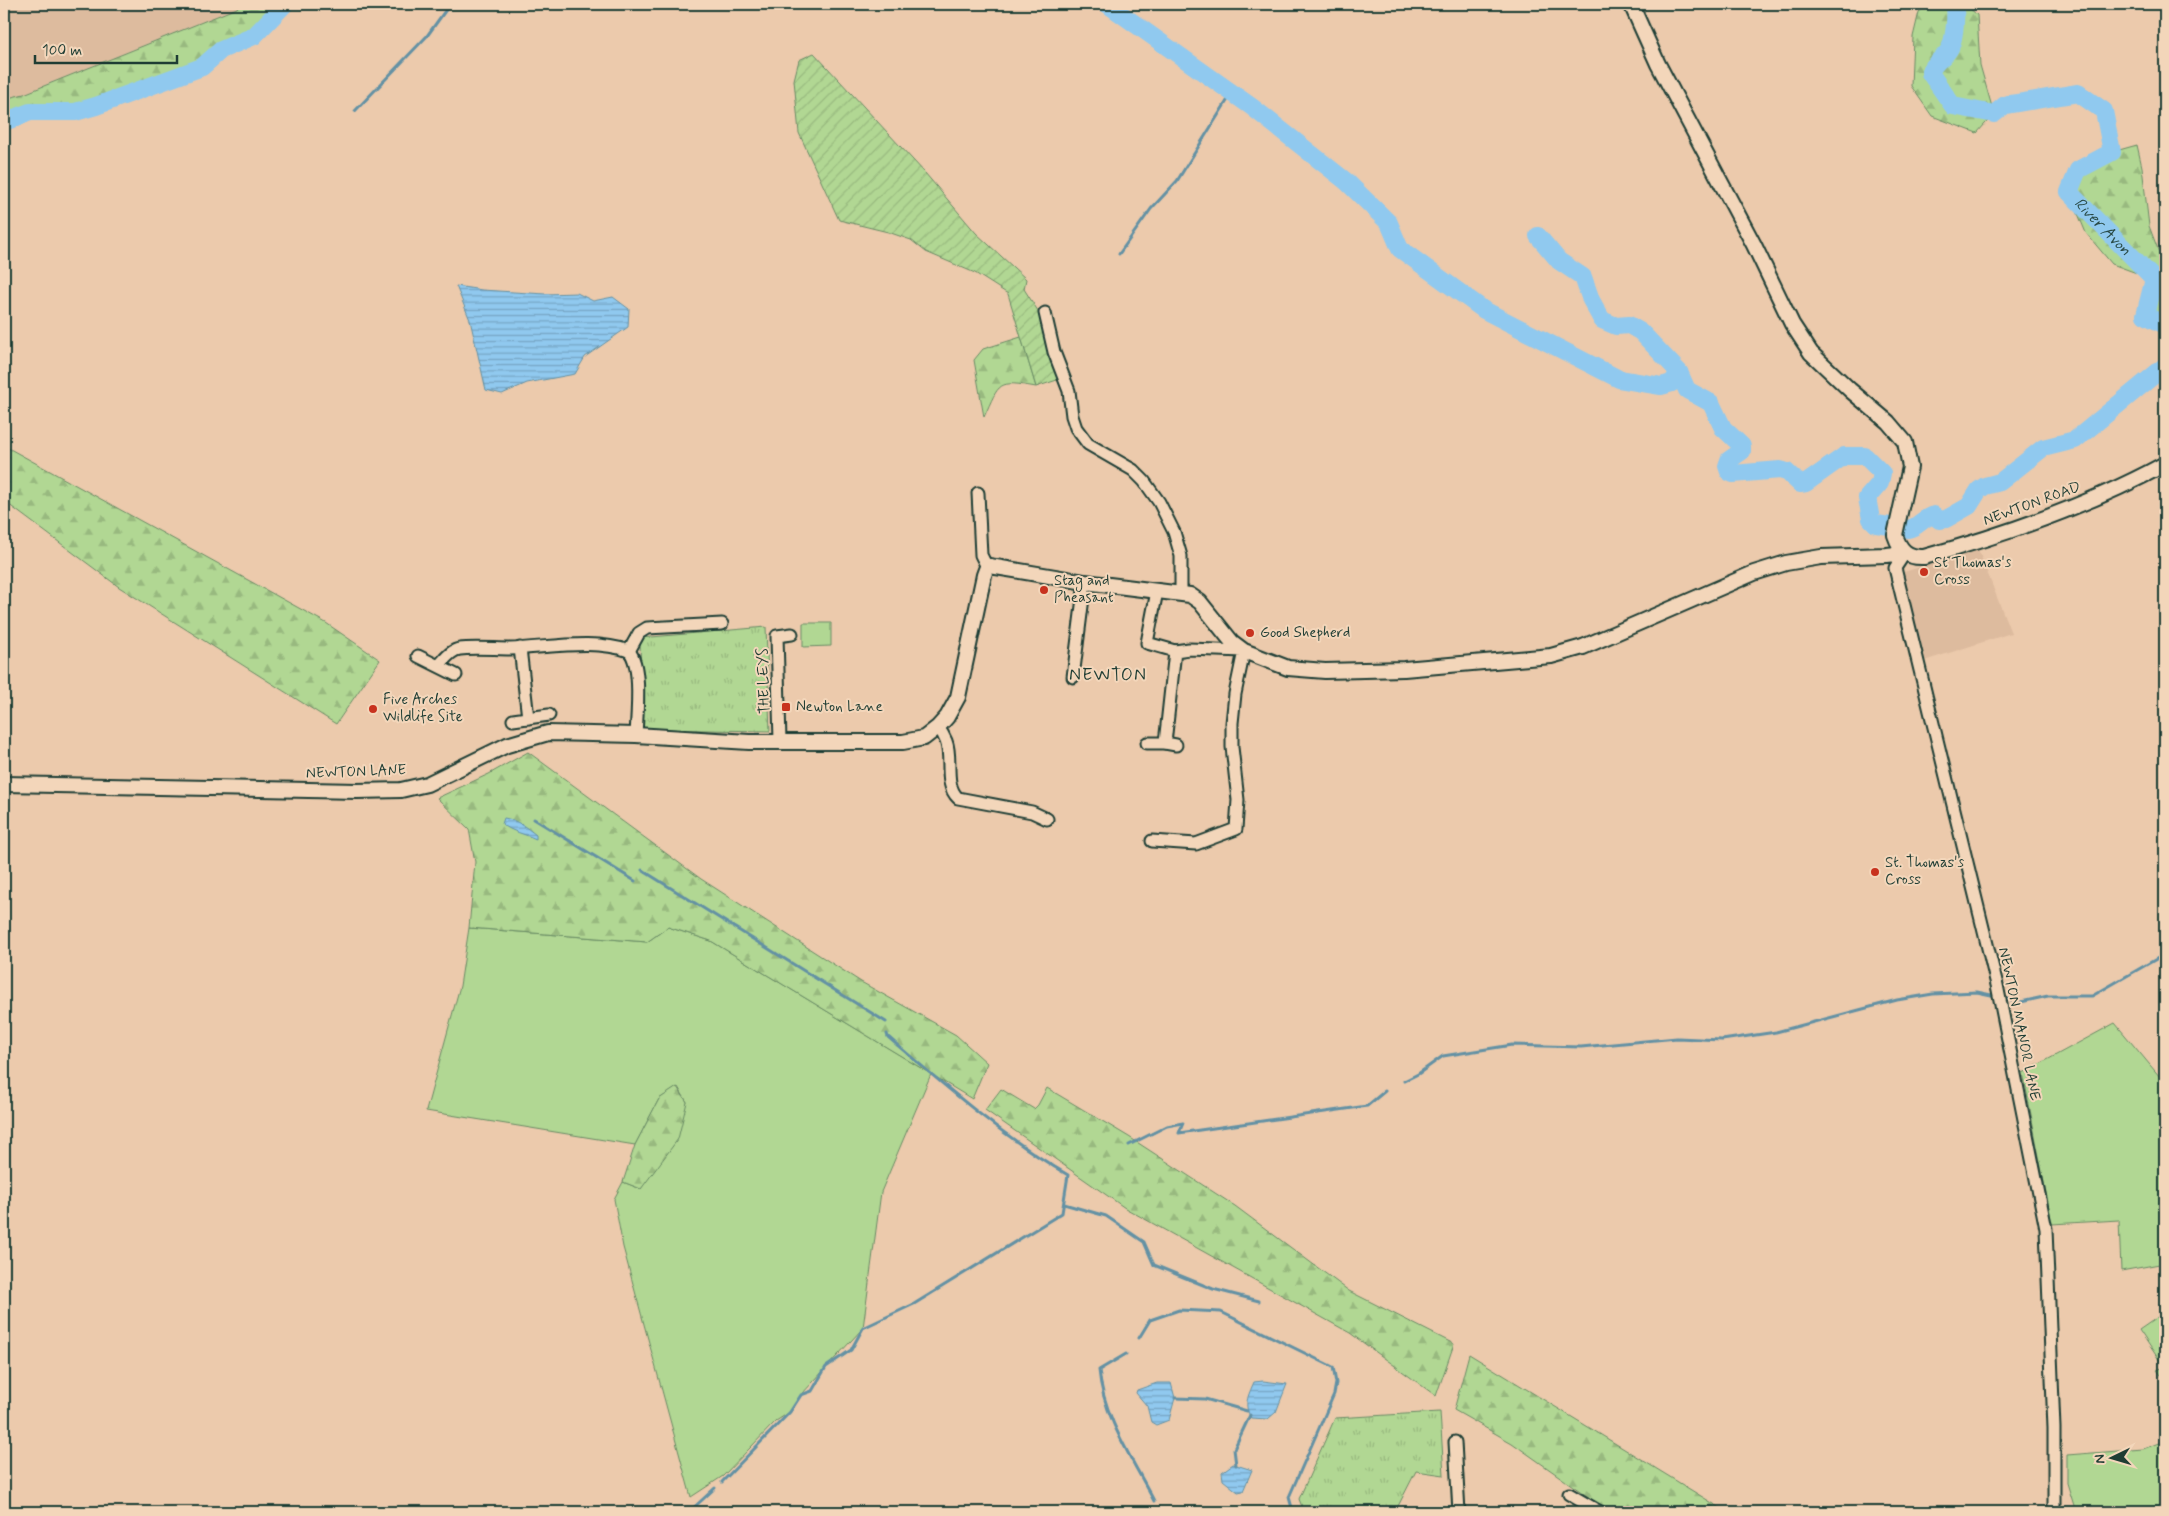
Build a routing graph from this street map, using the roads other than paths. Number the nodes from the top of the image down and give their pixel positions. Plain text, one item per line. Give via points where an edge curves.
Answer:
1 (1632, 4) edge
2 (1045, 313) dead end
3 (2165, 464) edge
4 (978, 493) dead end
5 (1905, 553) junction
6 (990, 567) junction
7 (1085, 582) junction
8 (1156, 591) junction
9 (1181, 593) junction
10 (722, 624) dead end
11 (792, 634) dead end
12 (520, 648) junction
13 (629, 651) junction
14 (1174, 651) junction
15 (1244, 651) junction
16 (418, 656) dead end
17 (439, 665) junction
18 (456, 675) dead end
19 (1073, 677) dead end
20 (549, 715) dead end
21 (528, 718) junction
22 (513, 720) dead end
23 (938, 727) junction
24 (636, 735) junction
25 (780, 741) junction
26 (1147, 743) dead end
27 (4, 784) edge
28 (1047, 819) dead end
29 (1152, 841) dead end
30 (1454, 1442) dead end
31 (1595, 1510) edge
32 (1458, 1512) edge
33 (1573, 1512) edge
34 (2054, 1512) edge

1 - 5 street via 1658,64 1792,324 1812,353 1888,422 1905,442 1910,467 1895,535
2 - 9 street via 1054,352 1069,391 1076,428 1088,444 1133,470 1159,502 1174,532 1180,556
3 - 5 street, NEWTON ROAD via 2084,503 1999,534 1924,557 1914,558
4 - 6 street via 981,554
5 - 15 street, NEWTON ROAD via 1821,557 1786,563 1754,573 1583,647 1551,656 1397,669 1325,671 1288,668
5 - 34 street, NEWTON MANOR LANE via 1895,568 1997,985 2046,1229
6 - 7 street
6 - 23 street, NEWTON LANE via 958,697
7 - 8 street
7 - 19 street
8 - 9 street
8 - 14 street via 1147,642
9 - 15 street via 1200,602 1232,642
10 - 13 street via 648,628 639,632
11 - 25 street, THE LEYS via 777,636
12 - 13 street via 617,646
12 - 17 street via 461,648 450,653
12 - 21 street
13 - 24 street via 635,658
14 - 15 street
14 - 26 street via 1171,744
15 - 29 street via 1232,723 1238,800 1236,829 1196,844
16 - 17 street
17 - 18 street
20 - 21 street
21 - 22 street
23 - 25 street, NEWTON LANE via 924,738 904,742
23 - 28 street via 946,741 951,786 958,798 1032,812
24 - 25 street, NEWTON LANE
24 - 27 street, NEWTON LANE via 548,733 517,741 427,784 400,790
30 - 32 street
31 - 33 street via 1574,1498

